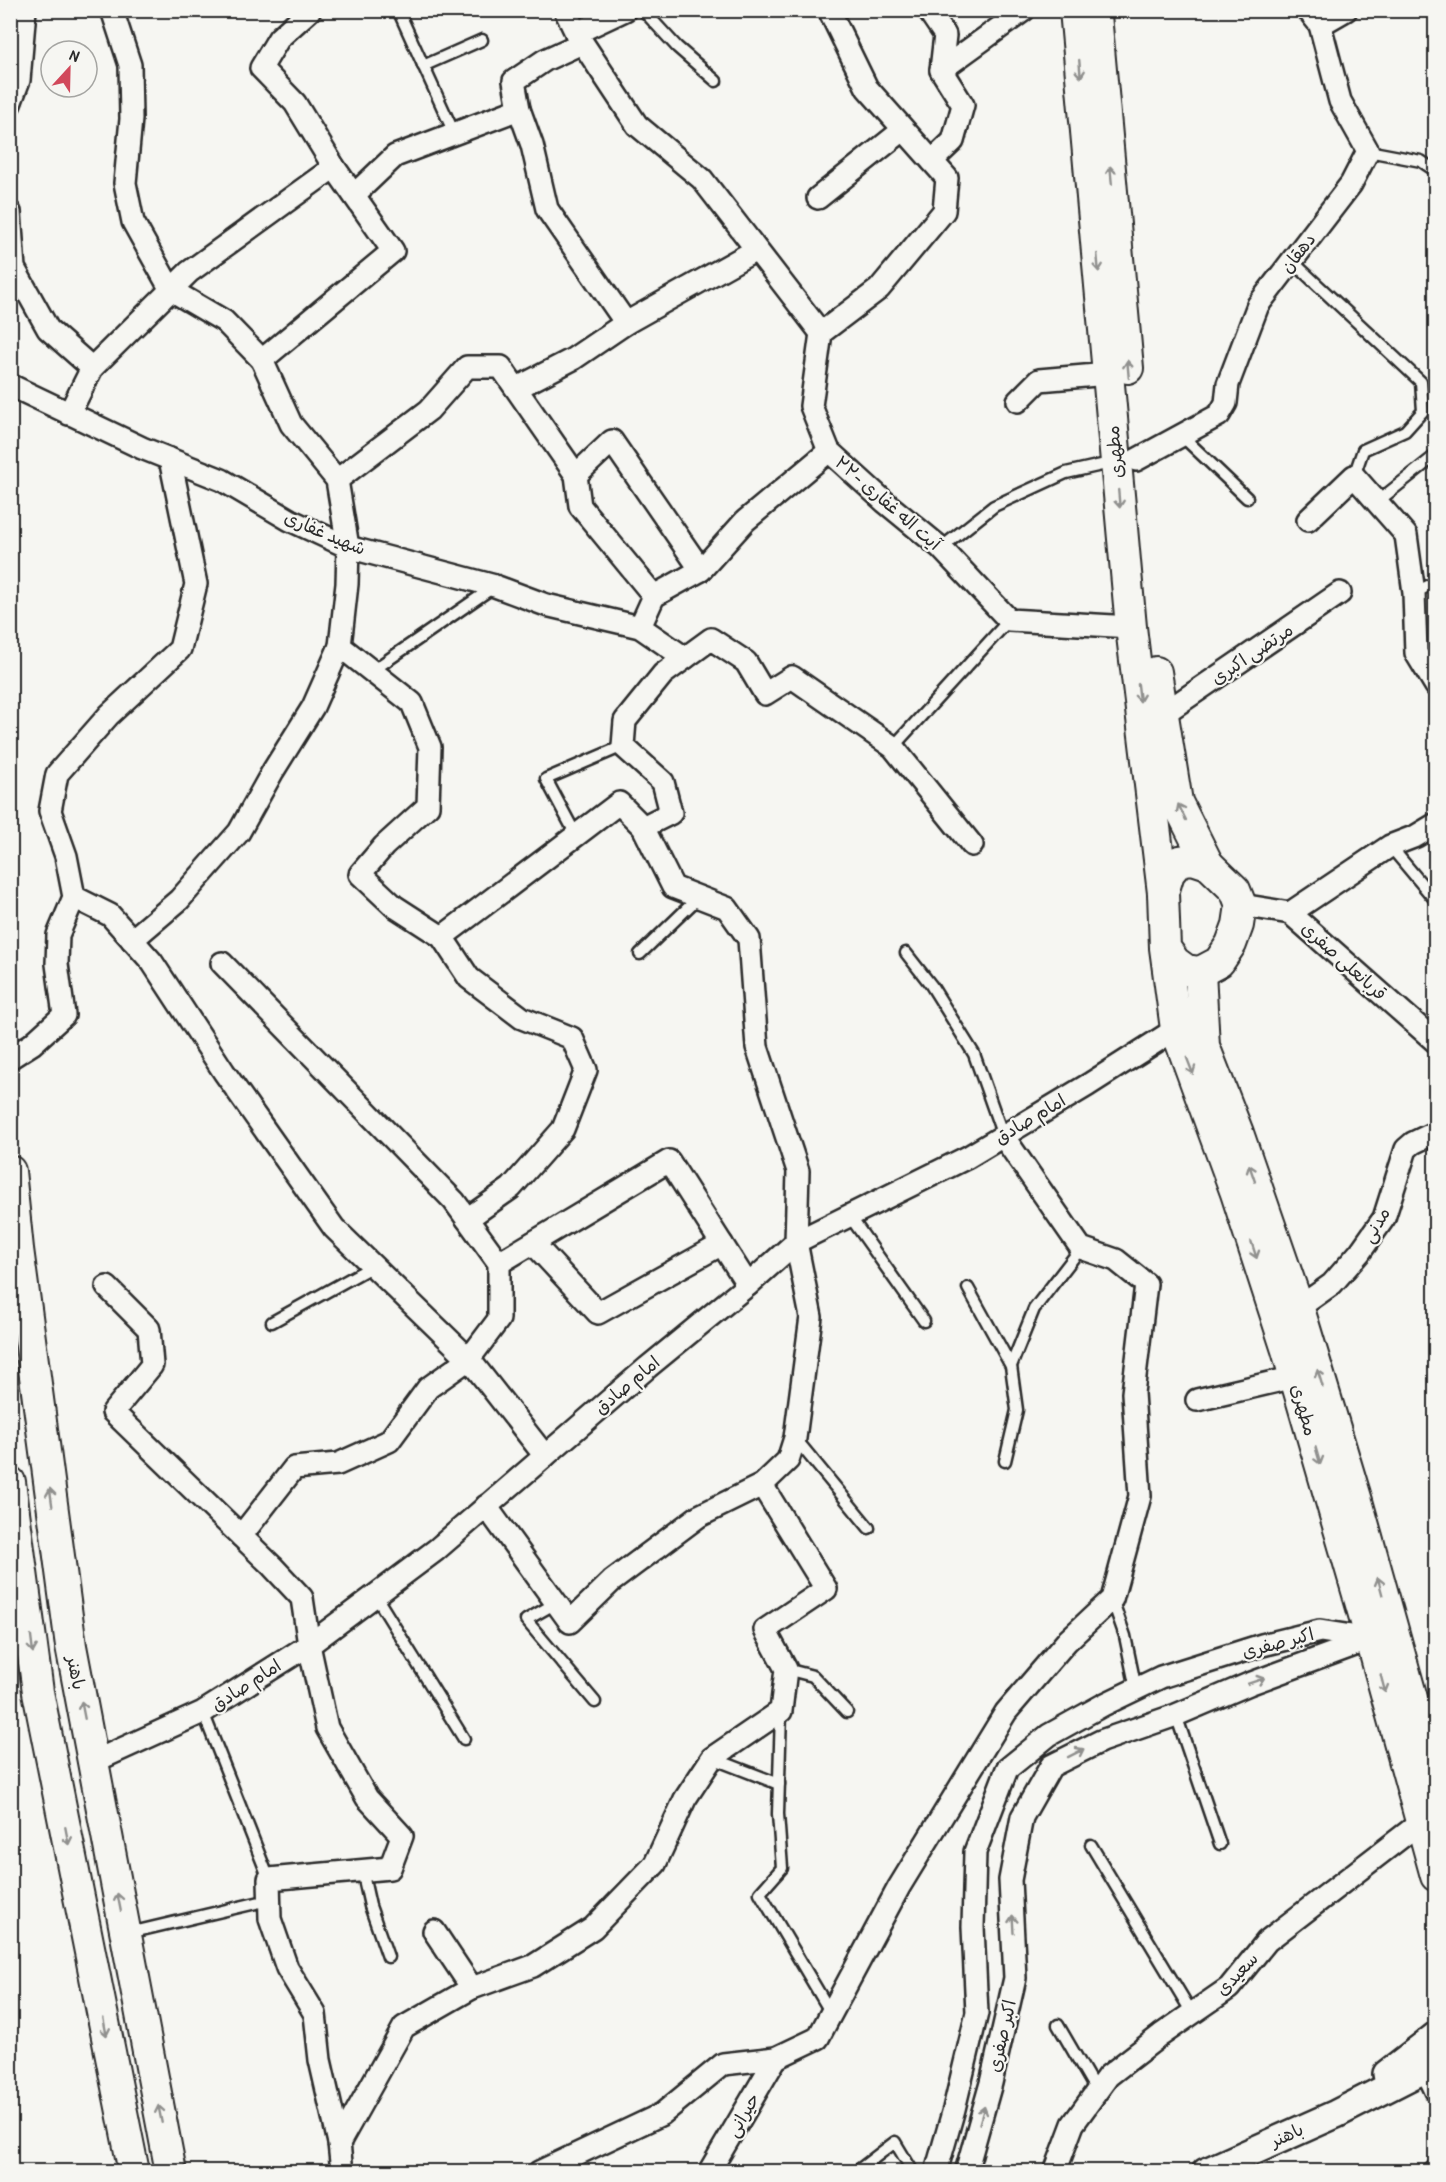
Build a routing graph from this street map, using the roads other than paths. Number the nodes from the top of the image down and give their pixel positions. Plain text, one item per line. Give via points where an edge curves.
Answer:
1 (25, 10) edge
2 (112, 10) edge
3 (310, 10) edge
4 (398, 10) edge
5 (565, 10) edge
6 (625, 10) edge
7 (644, 10) edge
8 (829, 10) edge
9 (928, 10) edge
10 (1024, 10) edge
11 (1075, 10) edge
12 (1096, 10) edge
13 (1346, 10) edge
14 (1314, 18) edge
15 (579, 38) junction
16 (482, 40) dead end
17 (423, 66) junction
18 (941, 70) junction
19 (716, 81) dead end
20 (10, 104) edge
21 (519, 110) junction
22 (903, 130) junction
23 (454, 133) junction
24 (1368, 151) junction
25 (932, 161) junction
26 (334, 167) junction
27 (1436, 171) edge
28 (354, 195) junction
29 (818, 198) dead end
30 (10, 212) edge
31 (756, 250) junction
32 (1292, 261) junction
33 (171, 290) junction
34 (626, 323) junction
35 (821, 333) junction
36 (262, 360) junction
37 (92, 368) junction
38 (1107, 374) junction
39 (10, 386) edge
40 (517, 388) junction
41 (1018, 401) dead end
42 (69, 414) junction
43 (1180, 435) junction
44 (829, 451) junction
45 (1436, 455) edge
46 (170, 459) junction
47 (1126, 461) junction
48 (576, 475) junction
49 (1353, 476) junction
50 (337, 480) junction
51 (1247, 498) dead end
52 (1377, 502) junction
53 (1308, 520) dead end
54 (348, 547) junction
55 (941, 548) junction
56 (701, 570) junction
57 (1436, 582) edge
58 (495, 586) junction
59 (1341, 593) dead end
60 (1414, 593) junction
61 (654, 597) junction
62 (1009, 620) junction
63 (640, 627) junction
64 (1131, 627) junction
65 (340, 646) junction
66 (686, 658) junction
67 (372, 671) junction
68 (1436, 686) edge
69 (1163, 714) junction
70 (623, 746) junction
71 (893, 747) junction
72 (1436, 824) edge
73 (643, 826) junction
74 (576, 835) junction
75 (972, 845) dead end
76 (1390, 846) junction
77 (1208, 864) junction
78 (1163, 892) junction
79 (74, 897) junction
80 (699, 897) junction
81 (1436, 901) edge
82 (1241, 905) junction
83 (1290, 913) junction
84 (442, 937) junction
85 (132, 940) junction
86 (1165, 948) junction
87 (906, 953) dead end
88 (640, 954) dead end
89 (222, 963) dead end
90 (1200, 972) junction
91 (1189, 1025) junction
92 (1436, 1042) edge
93 (10, 1058) edge
94 (1436, 1132) edge
95 (1003, 1136) junction
96 (10, 1171) edge
97 (849, 1215) junction
98 (468, 1219) junction
99 (796, 1242) junction
100 (533, 1243) junction
101 (722, 1244) junction
102 (1081, 1248) junction
103 (499, 1263) junction
104 (373, 1266) junction
105 (748, 1285) junction
106 (107, 1287) dead end
107 (968, 1288) dead end
108 (1288, 1315) junction
109 (924, 1321) dead end
110 (272, 1322) dead end
111 (469, 1359) junction
112 (1011, 1366) junction
113 (1295, 1377) junction
114 (1197, 1400) dead end
115 (795, 1438) junction
116 (545, 1456) junction
117 (1005, 1461) dead end
118 (10, 1482) edge
119 (762, 1485) junction
120 (486, 1506) junction
121 (869, 1528) dead end
122 (241, 1536) junction
123 (57, 1540) junction
124 (19, 1547) junction
125 (375, 1595) junction
126 (1112, 1599) junction
127 (556, 1603) junction
128 (1382, 1636) junction
129 (309, 1645) junction
130 (786, 1669) junction
131 (1136, 1689) junction
132 (595, 1702) dead end
133 (781, 1711) junction
134 (203, 1712) junction
135 (847, 1712) dead end
136 (1176, 1714) junction
137 (1427, 1722) edge
138 (464, 1739) dead end
139 (712, 1758) junction
140 (93, 1762) junction
141 (778, 1784) junction
142 (1436, 1784) edge
143 (1220, 1844) dead end
144 (1091, 1845) dead end
145 (1431, 1853) edge
146 (362, 1870) junction
147 (268, 1879) junction
148 (269, 1900) junction
149 (434, 1931) dead end
150 (125, 1934) junction
151 (388, 1957) dead end
152 (471, 1988) junction
153 (1192, 2013) junction
154 (831, 2014) junction
155 (1058, 2025) dead end
156 (1436, 2036) edge
157 (776, 2058) junction
158 (1432, 2074) edge
159 (1097, 2092) junction
160 (1336, 2114) junction
161 (339, 2143) junction
162 (135, 2172) edge
163 (171, 2172) edge
164 (342, 2172) edge
165 (539, 2172) edge
166 (709, 2172) edge
167 (856, 2172) edge
168 (913, 2172) edge
169 (936, 2172) edge
170 (966, 2172) edge
171 (1055, 2172) edge
172 (1206, 2172) edge

1 - 20 street via 20,80
2 - 33 street via 130,65 131,119 125,183 133,222
3 - 26 street via 279,38 261,68 295,103
4 - 17 lane
5 - 15 street
6 - 15 street
7 - 19 lane via 677,47
8 - 22 street via 867,88
9 - 18 street via 945,35
10 - 18 street
11 -> 38 main road, مطهری
47 -> 12 main road, مطهری
13 - 14 street
14 - 24 street via 1340,100
15 - 21 street via 514,81
15 - 31 street via 637,124 702,179
16 - 17 lane
17 - 23 lane
18 - 25 street via 963,105 953,141
21 - 23 street
21 - 34 street via 547,209
22 - 25 street
22 - 29 street
23 - 28 street via 395,156
24 - 27 lane via 1421,161
24 - 32 street, دهقان via 1351,184
25 - 35 street via 947,178 944,211 879,289
26 - 28 street
26 - 33 street via 189,272
28 - 36 street via 393,251
30 - 37 street via 14,268 48,329
31 - 34 street
31 - 35 street
32 - 43 street, دهقان via 1258,305 1220,415
32 - 49 lane via 1421,382 1423,411 1405,431 1363,450
33 - 36 street via 224,321
33 - 37 street
34 - 40 street via 573,359
35 - 44 street, ۲۲- آیت اله غفاری via 811,406
36 - 50 street via 291,424
37 - 42 street
38 - 41 street via 1039,380
38 - 47 main road, مطهری
39 - 42 street, شهید غفاری
40 - 48 street
40 - 50 street via 501,367 467,367 429,410
42 - 46 street, شهید غفاری
43 - 47 street, دهقان
43 - 51 lane
44 - 55 street, ۲۲- آیت اله غفاری
44 - 56 street via 745,521
45 - 52 lane
46 - 54 street, شهید غفاری via 222,480 290,520
46 - 79 street via 196,584 180,649 109,715 57,774 50,811 66,856
47 - 55 lane via 1066,473 994,506
47 -> 64 main road, مطهری
47 - 69 main road, مطهری
48 - 56 street via 612,441
48 - 61 street via 580,506
49 - 52 street
49 - 53 street
50 - 54 street
52 - 60 street via 1406,535
54 - 58 street, شهید غفاری
54 - 65 street
55 - 62 street, ۲۲- آیت اله غفاری
56 - 61 street
57 - 60 lane
58 - 63 street, شهید غفاری via 546,605
58 - 67 lane
59 - 69 street, مرتضی اکبری
60 - 68 street via 1416,653
61 - 63 street
62 - 64 street
62 - 71 lane
63 - 66 street, شهید غفاری
64 -> 78 main road, مطهری
65 - 67 street
65 - 85 street via 313,707 239,831 179,900
66 - 70 street via 663,674 625,721
66 - 71 street via 711,639 746,662 765,694 792,677
67 - 84 street via 412,703 430,747 428,806 360,874 394,906
77 -> 69 main road, مطهری via 1177,802
70 - 73 street via 663,782 671,813
70 - 74 lane via 546,779
71 - 75 street
72 - 76 street
73 - 74 street via 619,803
73 - 80 street via 674,887
74 - 84 street
76 - 81 lane
76 - 83 street
77 - 78 main road via 1193,859 1179,861 1169,873
77 - 82 main road via 1235,890
78 - 86 main road
79 - 85 street via 110,915
79 - 93 street via 58,935 57,964 64,1015
80 - 88 lane
80 - 99 street via 727,908 749,939 758,1047 798,1171
82 - 83 street, قربانعلی صفری
82 - 90 main road via 1231,944 1219,962
83 - 92 street, قربانعلی صفری
84 - 98 street via 469,978 522,1018 572,1038 585,1070 563,1129 511,1188
85 - 104 street via 152,962 334,1228
86 - 90 main road via 1174,962 1186,970
86 - 91 main road, مطهری
87 - 95 lane via 932,985 974,1054
89 - 98 street
90 - 91 main road, مطهری
91 - 95 street, امام صادق
91 - 108 main road, مطهری via 1233,1183
94 - 108 street, مدنی via 1406,1149 1384,1218 1360,1252 1332,1284
95 - 97 street, امام صادق
95 - 102 street
123 -> 96 main road, باهنر
97 - 99 street, امام صادق
97 - 109 lane
98 - 103 street
99 - 105 street, امام صادق
99 - 115 street via 811,1317
100 - 101 street via 598,1313
100 - 101 street via 669,1161
100 - 103 street
101 - 105 street
102 - 112 lane via 1034,1309
102 - 126 street via 1116,1260 1146,1284 1133,1393 1140,1496
103 - 111 street via 499,1319
104 - 110 lane
104 - 111 street
105 - 116 street, امام صادق
106 - 122 street via 148,1329 152,1365 113,1412
107 - 112 lane
108 - 113 main road, مطهری
128 -> 108 main road, مطهری via 1357,1501
111 - 116 street
111 - 122 street via 428,1388 389,1441 338,1464 294,1468
112 - 117 lane via 1017,1410
113 - 114 street
113 -> 128 main road, مطهری
115 - 119 street via 788,1460
115 - 121 lane
116 - 120 street, امام صادق
118 - 124 main road
119 - 127 street via 699,1516 612,1581 570,1622
119 - 130 street via 826,1589 765,1630
120 - 125 street, امام صادق via 436,1550
120 - 127 street
122 - 129 street via 302,1598
123 - 124 main road
140 -> 123 main road, باهنر via 71,1646
124 -> 162 main road via 38,1692
125 - 129 street, امام صادق
125 - 138 lane
126 - 131 lane via 1125,1636
126 - 154 street via 1067,1641 1006,1712 899,1887
127 - 132 lane via 526,1620
128 - 131 street, اکبر صفری via 1320,1631 1262,1645 1161,1677
136 -> 128 street, اکبر صفری
128 - 137 main road, مطهری
128 -> 145 main road, مطهری
129 - 134 street, امام صادق
129 - 146 street via 327,1728 367,1798 402,1836 390,1868
130 - 133 street
130 - 135 lane via 813,1676
131 - 169 street, اکبر صفری via 1049,1735 1007,1768 975,1852 977,2013
133 - 139 street
133 - 141 lane
134 - 140 street, امام صادق
134 - 147 lane
136 - 143 lane
170 -> 136 street, اکبر صفری via 1015,1978 1010,1880 1022,1816 1051,1766 1101,1741
137 - 142 main road, مطهری
139 - 141 lane
139 - 152 street via 685,1798 654,1864 593,1928 533,1966
150 -> 140 main road, باهنر
141 - 154 lane via 782,1868 760,1893
144 - 153 lane
145 - 153 street, سعیدی via 1267,1941 1228,1988
146 - 147 street
146 - 151 lane
147 - 148 street
148 - 150 lane
148 - 161 street via 270,1919 287,1968 315,2014 320,2060
149 - 152 street
163 -> 150 main road, باهنر
152 - 161 street via 404,2027
153 - 159 street, سعیدی via 1108,2076
154 - 157 street via 818,2038
155 - 159 lane
156 - 160 street
157 - 165 street via 723,2064 662,2114
157 - 166 street, حیرانی
158 - 160 street
159 - 171 street, سعیدی via 1073,2124
160 - 172 street, باهنر
161 - 164 street
167 - 168 lane via 895,2142

